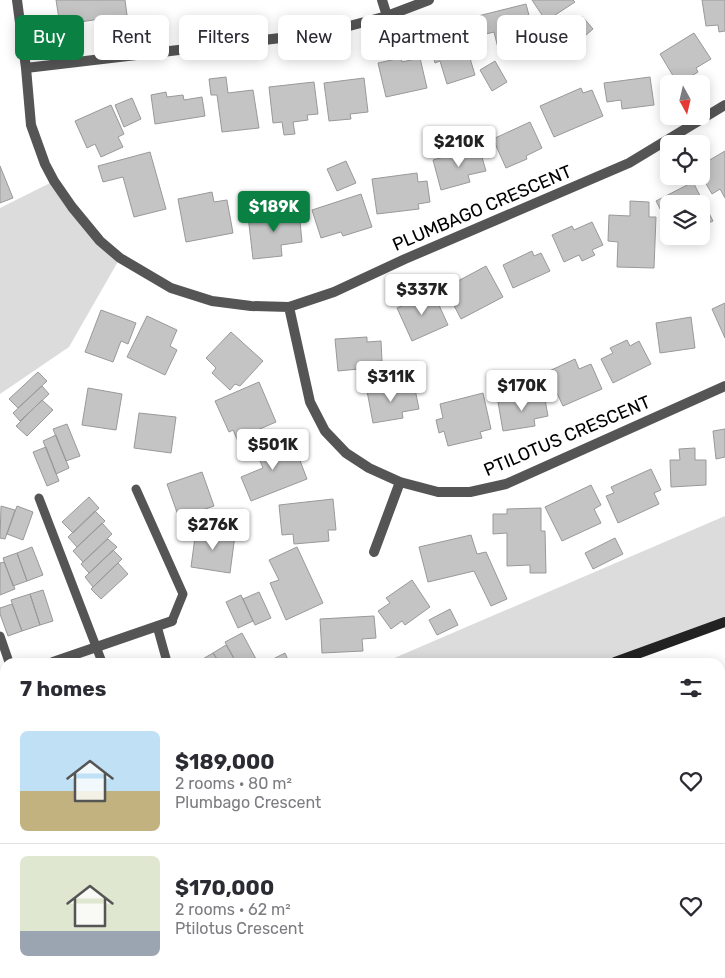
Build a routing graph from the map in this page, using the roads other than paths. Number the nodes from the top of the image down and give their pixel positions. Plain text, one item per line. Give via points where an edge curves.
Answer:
1 (17, 0) edge
2 (382, 0) edge
3 (429, 0) edge
4 (387, 15) edge
5 (390, 15) edge
6 (361, 23) edge
7 (26, 68) junction
8 (725, 105) edge
9 (289, 307) junction
10 (725, 386) edge
11 (400, 482) junction
12 (136, 489) dead end
13 (39, 498) dead end
14 (374, 552) dead end
15 (172, 621) joint
16 (725, 622) edge
17 (157, 626) junction
18 (0, 636) edge
19 (97, 647) junction
20 (8, 658) edge
21 (64, 658) edge
22 (101, 658) edge
23 (166, 658) edge
24 (626, 658) edge

1 - 7 street, PLUMBAGO CRESCENT
2 - 4 street
3 - 5 street
6 - 7 street via 322,33
7 - 9 street, PLUMBAGO CRESCENT via 30,125 46,164 72,207 100,241 120,258 171,288 212,301
8 - 9 street, PLUMBAGO CRESCENT via 629,162 334,292
9 - 11 street, PTILOTUS CRESCENT via 310,402 325,431 346,453
10 - 11 street, PTILOTUS CRESCENT via 506,484 470,492 438,492
11 - 14 street
12 - 15 lane via 183,594
13 - 19 lane
15 - 17 street
16 - 24 main road
17 - 19 street
17 - 23 lane
18 - 20 lane
19 - 21 street
19 - 22 lane

